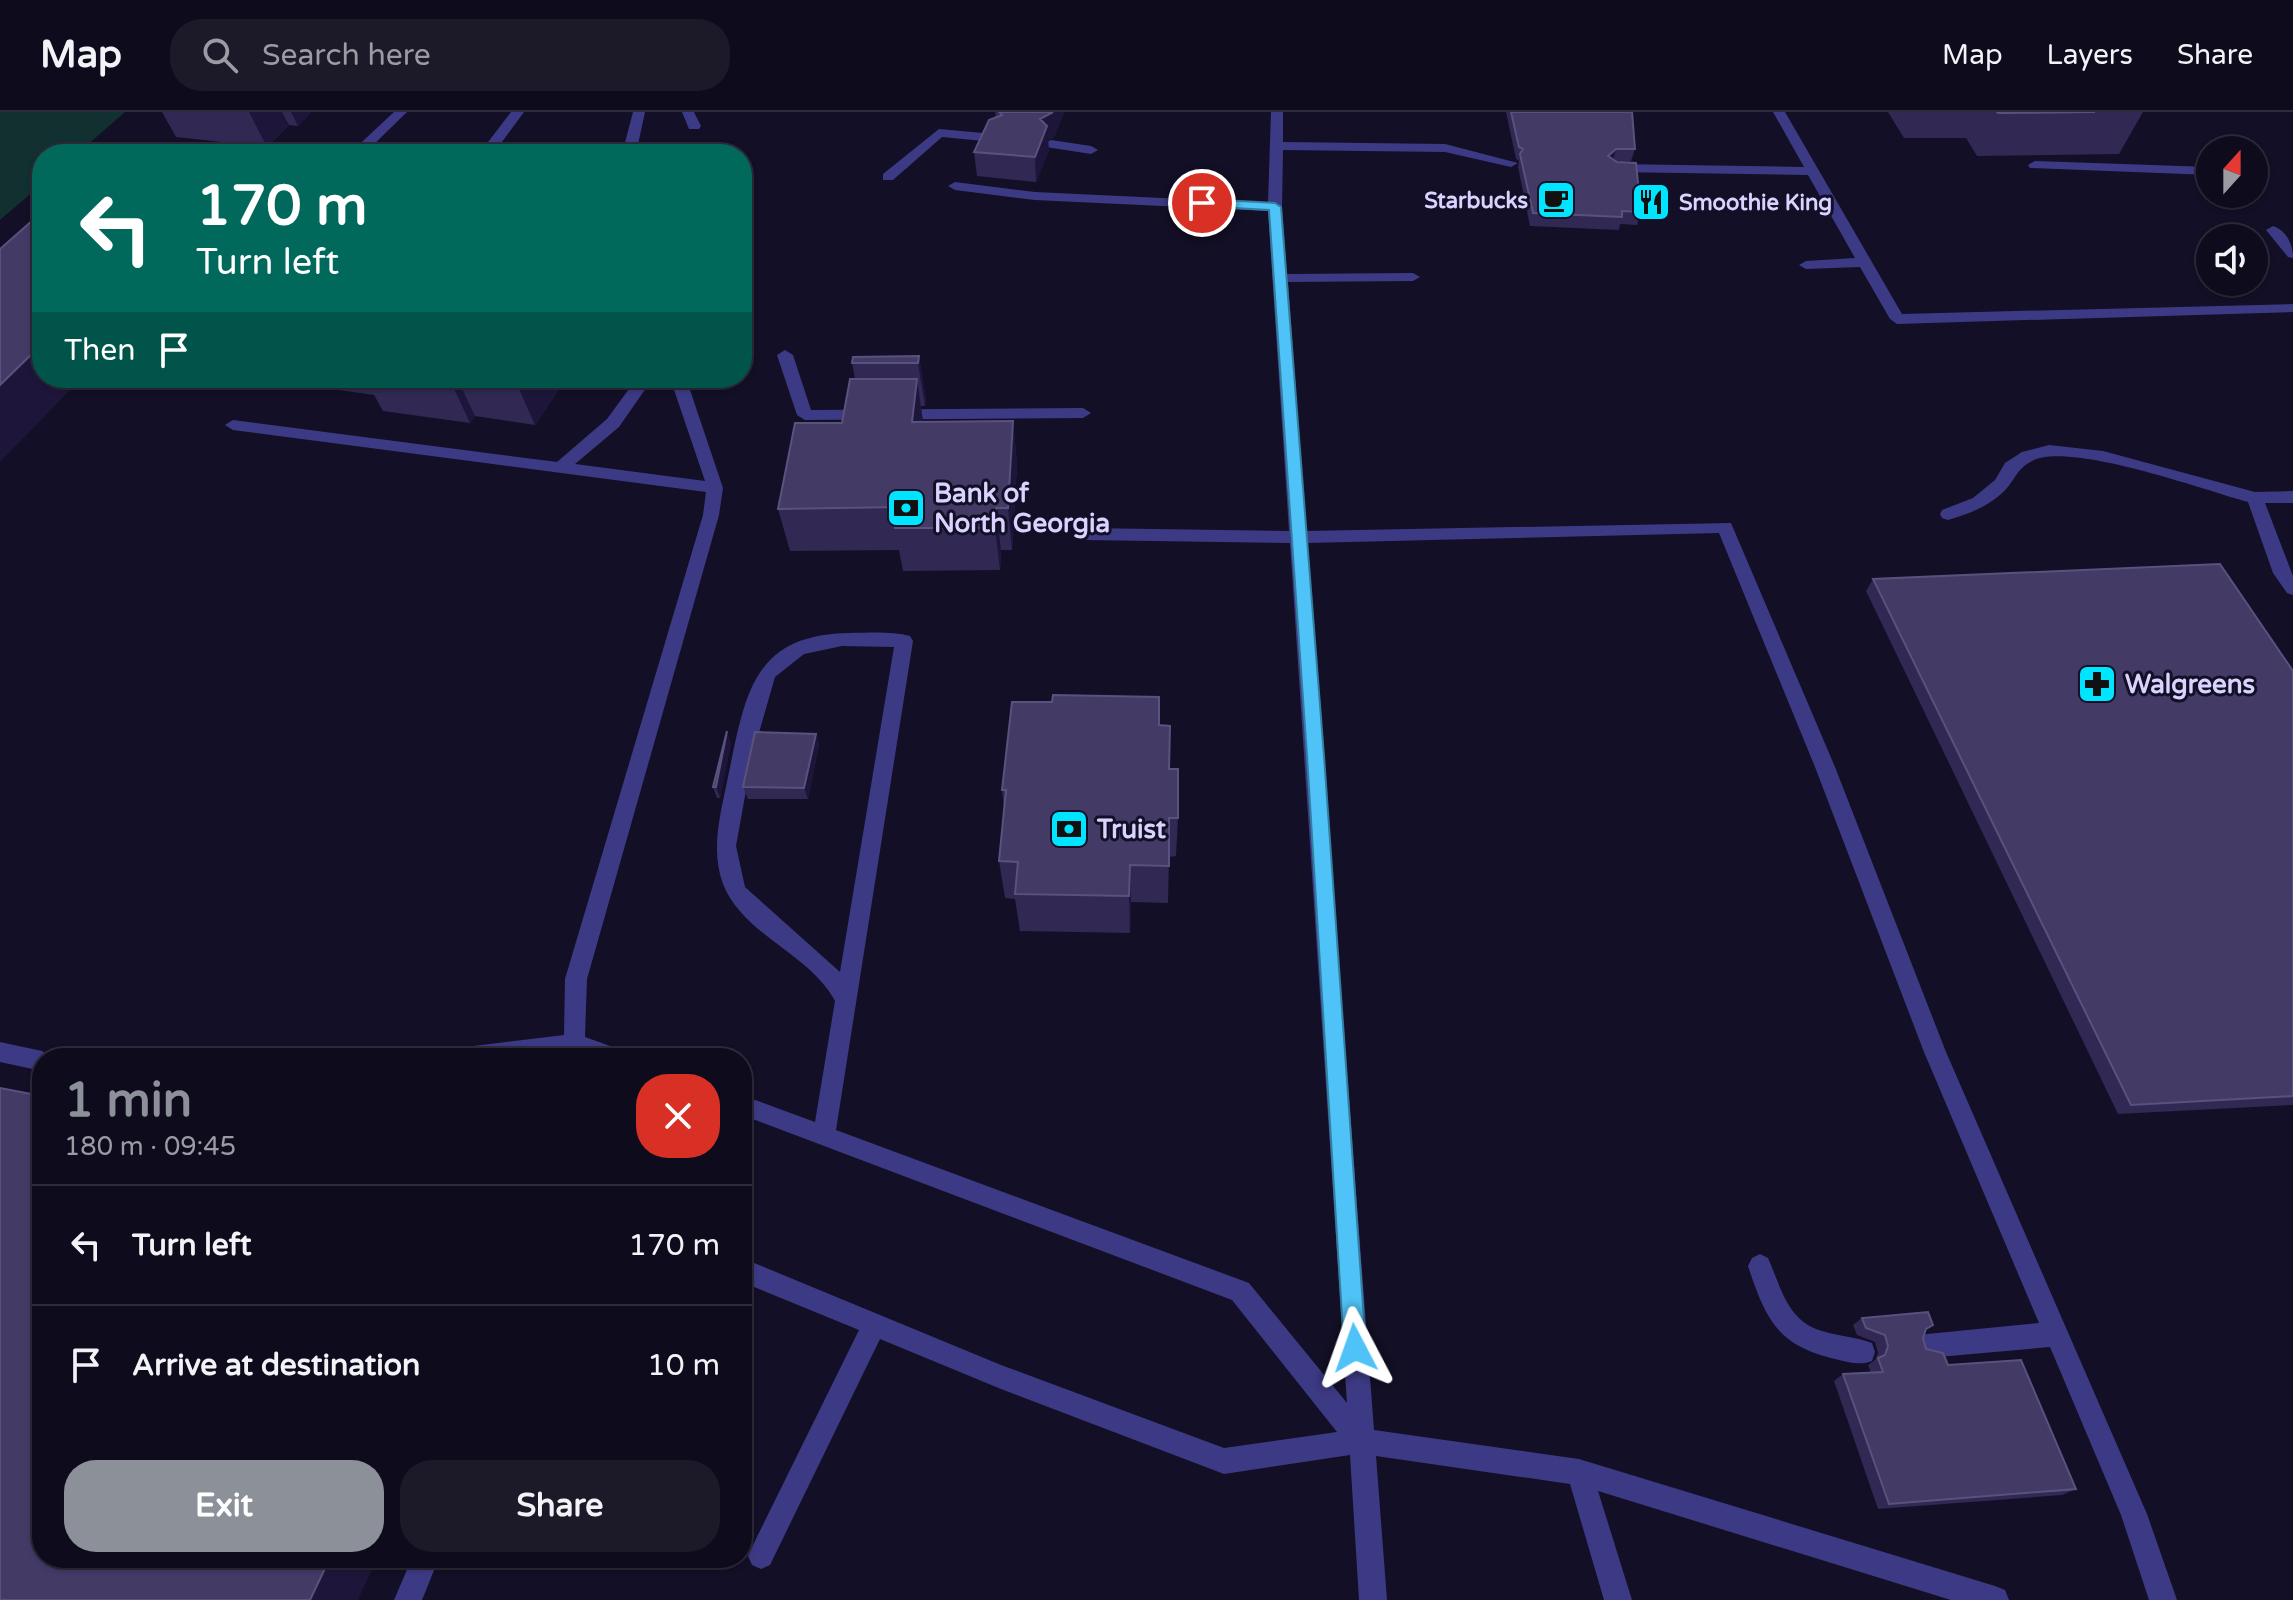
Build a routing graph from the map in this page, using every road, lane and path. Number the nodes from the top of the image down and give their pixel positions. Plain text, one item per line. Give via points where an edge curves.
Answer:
1 (401, 112) edge
2 (518, 112) edge
3 (639, 112) edge
4 (688, 112) edge
5 (1277, 112) edge
6 (1779, 112) edge
7 (694, 126) dead end
8 (994, 138) edge
9 (367, 144) edge
10 (494, 144) edge
11 (631, 144) edge
12 (1051, 144) edge
13 (1276, 146) junction
14 (1091, 150) dead end
15 (1511, 163) dead end
16 (2035, 165) edge
17 (1614, 168) edge
18 (1813, 171) junction
19 (2196, 171) edge
20 (888, 177) dead end
21 (955, 186) dead end
22 (1275, 207) junction
23 (2273, 230) dead end
24 (2293, 254) edge
25 (1865, 262) junction
26 (1806, 265) dead end
27 (1413, 277) dead end
28 (1280, 278) junction
29 (2293, 308) edge
30 (785, 355) dead end
31 (638, 388) edge
32 (682, 388) edge
33 (1083, 413) dead end
34 (233, 425) dead end
35 (560, 468) junction
36 (715, 488) junction
37 (2293, 497) edge
38 (2255, 498) junction
39 (1948, 514) dead end
40 (1085, 534) dead end
41 (1300, 537) junction
42 (2293, 589) edge
43 (845, 999) junction
44 (574, 1048) edge
45 (0, 1052) edge
46 (32, 1059) edge
47 (752, 1109) edge
48 (824, 1135) junction
49 (1760, 1266) dead end
50 (752, 1274) edge
51 (875, 1324) junction
52 (2055, 1334) junction
53 (1927, 1346) edge
54 (1863, 1352) dead end
55 (1361, 1441) junction
56 (1579, 1472) junction
57 (761, 1556) dead end
58 (422, 1568) edge
59 (408, 1600) edge
60 (1373, 1600) edge
61 (1618, 1600) edge
62 (1995, 1600) edge
63 (2163, 1600) edge

1 - 9 street
2 - 10 street
3 - 11 street
4 - 7 street
5 - 13 street
6 - 18 street
8 - 20 street via 939,133
12 - 14 street
13 - 15 street via 1445,148
13 - 22 street
16 - 19 street
17 - 18 street
18 - 25 street
21 - 22 street via 1035,196
22 - 28 street
23 - 24 street
25 - 26 street
25 - 29 street via 1897,319
27 - 28 street
28 - 41 street
30 - 33 street via 805,415
31 - 35 street via 613,423
32 - 36 street
34 - 35 street
35 - 36 street
36 - 44 street via 702,549 576,979
37 - 38 street
38 - 39 street via 2103,456 2049,450 2011,467 2001,484 1979,502
38 - 42 street
40 - 41 street
41 - 52 street via 1725,527 1935,1052
41 - 55 street
43 - 43 street via 904,641 819,641 786,655 766,675 751,720 726,848 736,891 775,930 817,958
43 - 48 street
45 - 46 street
47 - 48 street
48 - 55 street via 1240,1291
49 - 54 street via 1772,1305 1787,1327 1808,1342
50 - 51 street
51 - 55 street via 1224,1461
51 - 57 street
52 - 53 street
52 - 63 street via 2134,1514
55 - 56 street
55 - 60 street
56 - 61 street
56 - 62 street
58 - 59 street

